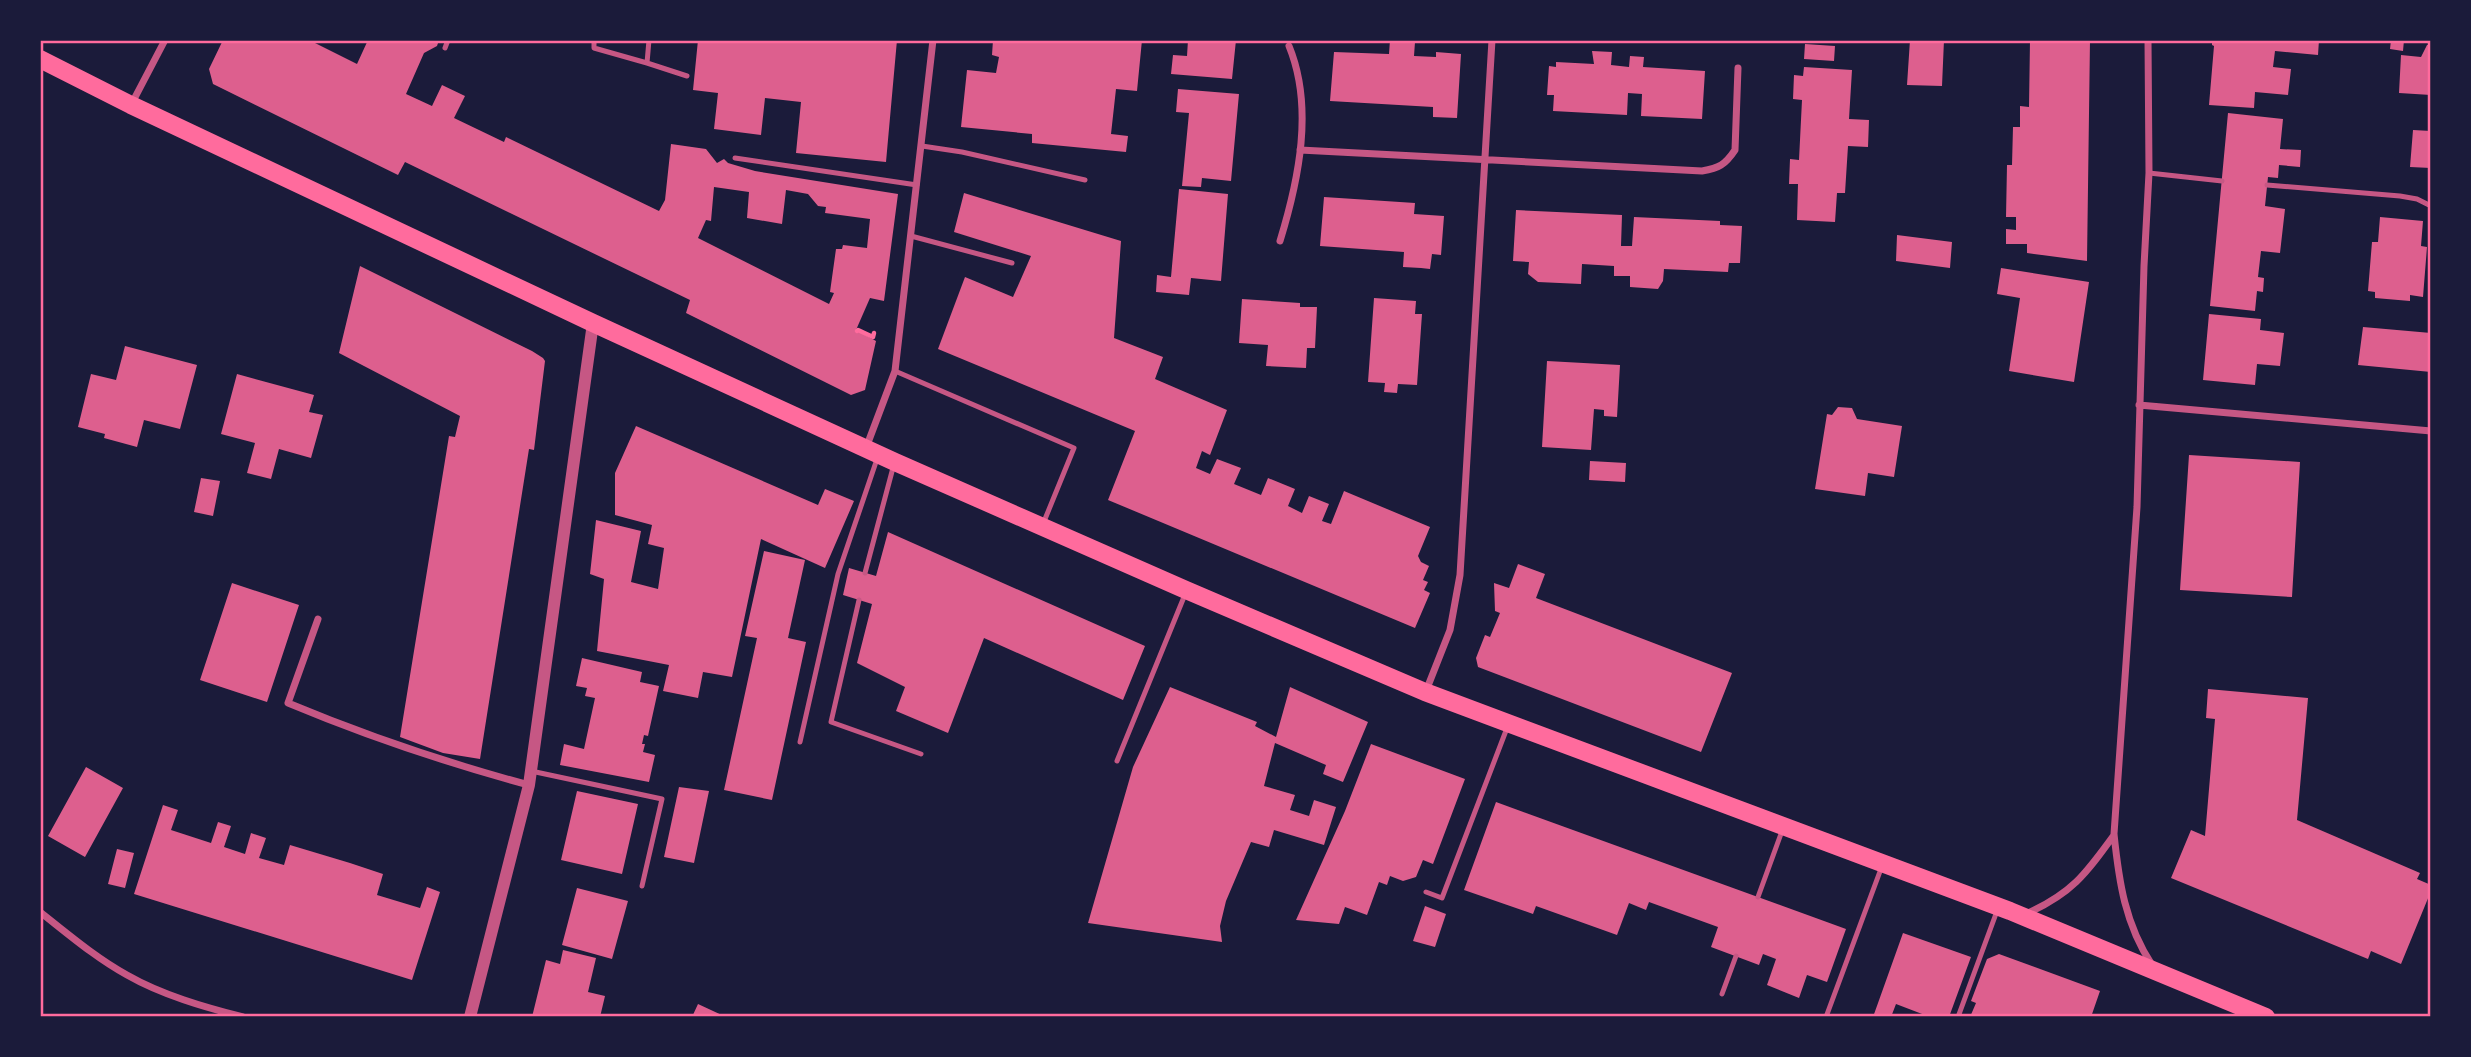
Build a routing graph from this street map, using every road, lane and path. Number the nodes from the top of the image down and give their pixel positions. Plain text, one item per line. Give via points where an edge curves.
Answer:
1 (165, 40) edge
2 (448, 40) edge
3 (594, 40) edge
4 (649, 40) edge
5 (933, 40) edge
6 (1492, 40) edge
7 (2148, 40) edge
8 (1289, 46) dead end
9 (445, 48) dead end
10 (40, 59) edge
11 (647, 63) junction
12 (1738, 68) dead end
13 (687, 76) dead end
14 (131, 105) junction
15 (922, 146) junction
16 (1300, 150) junction
17 (736, 158) dead end
18 (1486, 159) junction
19 (2149, 173) junction
20 (1085, 180) dead end
21 (2222, 181) dead end
22 (917, 185) junction
23 (2267, 185) dead end
24 (2431, 206) edge
25 (911, 236) junction
26 (1280, 241) dead end
27 (1012, 263) dead end
28 (593, 323) junction
29 (876, 328) dead end
30 (857, 331) dead end
31 (895, 371) junction
32 (2139, 405) junction
33 (2431, 431) edge
34 (880, 455) junction
35 (1042, 526) junction
36 (865, 573) dead end
37 (1186, 590) junction
38 (859, 600) dead end
39 (318, 619) dead end
40 (1425, 692) junction
41 (1508, 723) junction
42 (800, 743) dead end
43 (921, 754) dead end
44 (1117, 761) dead end
45 (531, 771) junction
46 (529, 785) junction
47 (1784, 827) junction
48 (2114, 834) junction
49 (1884, 863) junction
50 (642, 886) dead end
51 (1426, 892) dead end
52 (1758, 897) dead end
53 (1998, 906) junction
54 (40, 912) edge
55 (2022, 916) junction
56 (1736, 956) dead end
57 (2155, 970) junction
58 (1722, 994) dead end
59 (243, 1017) edge
60 (470, 1017) edge
61 (1826, 1017) edge
62 (1958, 1017) edge
63 (2266, 1017) edge

1 - 14 street
2 - 9 lane
3 - 11 lane via 594,48
4 - 11 lane
5 - 15 street
6 - 18 street
7 - 19 street
8 - 16 street via 1297,67 1302,109
10 - 14 main road
11 - 13 lane
12 - 18 street via 1735,150 1719,168 1702,171
14 - 28 main road
15 - 20 lane
15 - 22 street
16 - 18 street
16 - 26 street via 1292,204
17 - 22 lane
18 - 40 street via 1461,575 1450,631
19 - 21 lane
19 - 32 street
22 - 25 street
23 - 24 lane via 2400,196
25 - 27 lane
25 - 31 street
28 - 34 main road
28 - 45 street
29 - 30 path via 873,337
31 - 34 street
31 - 35 lane via 1074,448
32 - 33 street
32 - 48 street via 2137,507
34 - 35 main road
34 - 36 lane
34 - 42 lane via 838,574
35 - 37 main road
37 - 40 main road
37 - 44 lane
38 - 43 lane via 831,722
39 - 46 street via 288,703 380,740
40 - 41 main road
41 - 47 main road
41 - 51 lane via 1442,898
45 - 46 street
45 - 50 lane via 662,799
46 - 60 street
47 - 49 main road
47 - 52 lane
48 - 55 street via 2083,877
48 - 57 street via 2127,919
49 - 53 main road
49 - 61 lane
53 - 55 main road
53 - 62 lane
54 - 59 street via 127,976
55 - 57 main road
56 - 58 lane
57 - 63 main road

